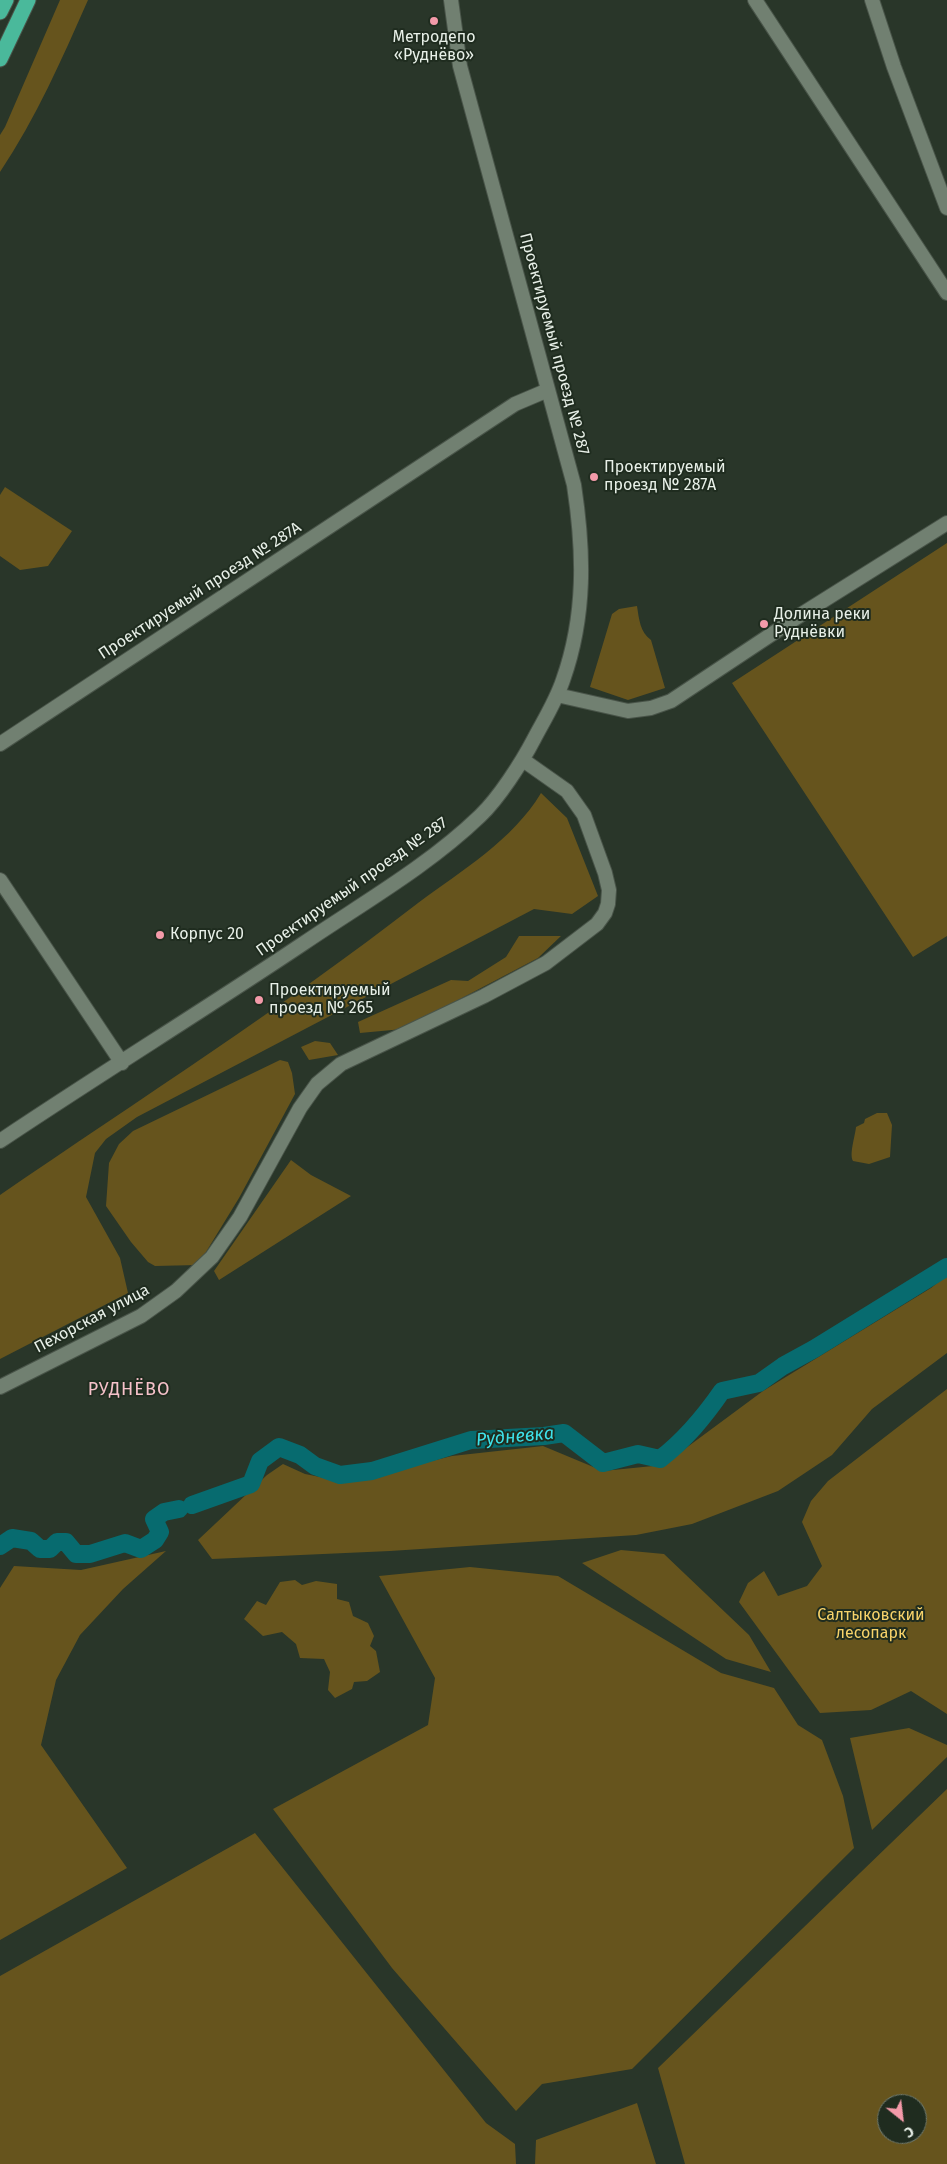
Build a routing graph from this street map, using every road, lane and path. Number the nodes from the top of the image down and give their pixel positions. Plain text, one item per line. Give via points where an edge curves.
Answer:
1 (6, 0) edge
2 (28, 0) edge
3 (451, 0) edge
4 (755, 0) edge
5 (872, 0) edge
6 (0, 12) edge
7 (0, 59) edge
8 (947, 208) edge
9 (947, 293) edge
10 (548, 390) junction
11 (947, 523) edge
12 (557, 695) junction
13 (0, 744) edge
14 (523, 760) junction
15 (0, 880) edge
16 (122, 1063) junction
17 (0, 1141) edge
18 (0, 1387) edge

1 - 6 highway
2 - 7 highway
3 - 10 street, Проектируемый проезд № 287 via 460,66
4 - 9 street
5 - 8 street
10 - 12 street, Проектируемый проезд № 287 via 574,485 582,547 577,622 571,655
10 - 13 street, Проектируемый проезд № 287А via 515,404
11 - 12 street via 804,612 671,701 628,711
12 - 14 street, Проектируемый проезд № 287
14 - 16 street, Проектируемый проезд № 287 via 482,815 439,851
14 - 18 street, Пехорская улица via 567,791 584,815 609,890 605,914 597,924 546,963 341,1064 316,1084 240,1217 212,1257 176,1291 141,1316
15 - 16 street
16 - 17 street, Проектируемый проезд № 287

